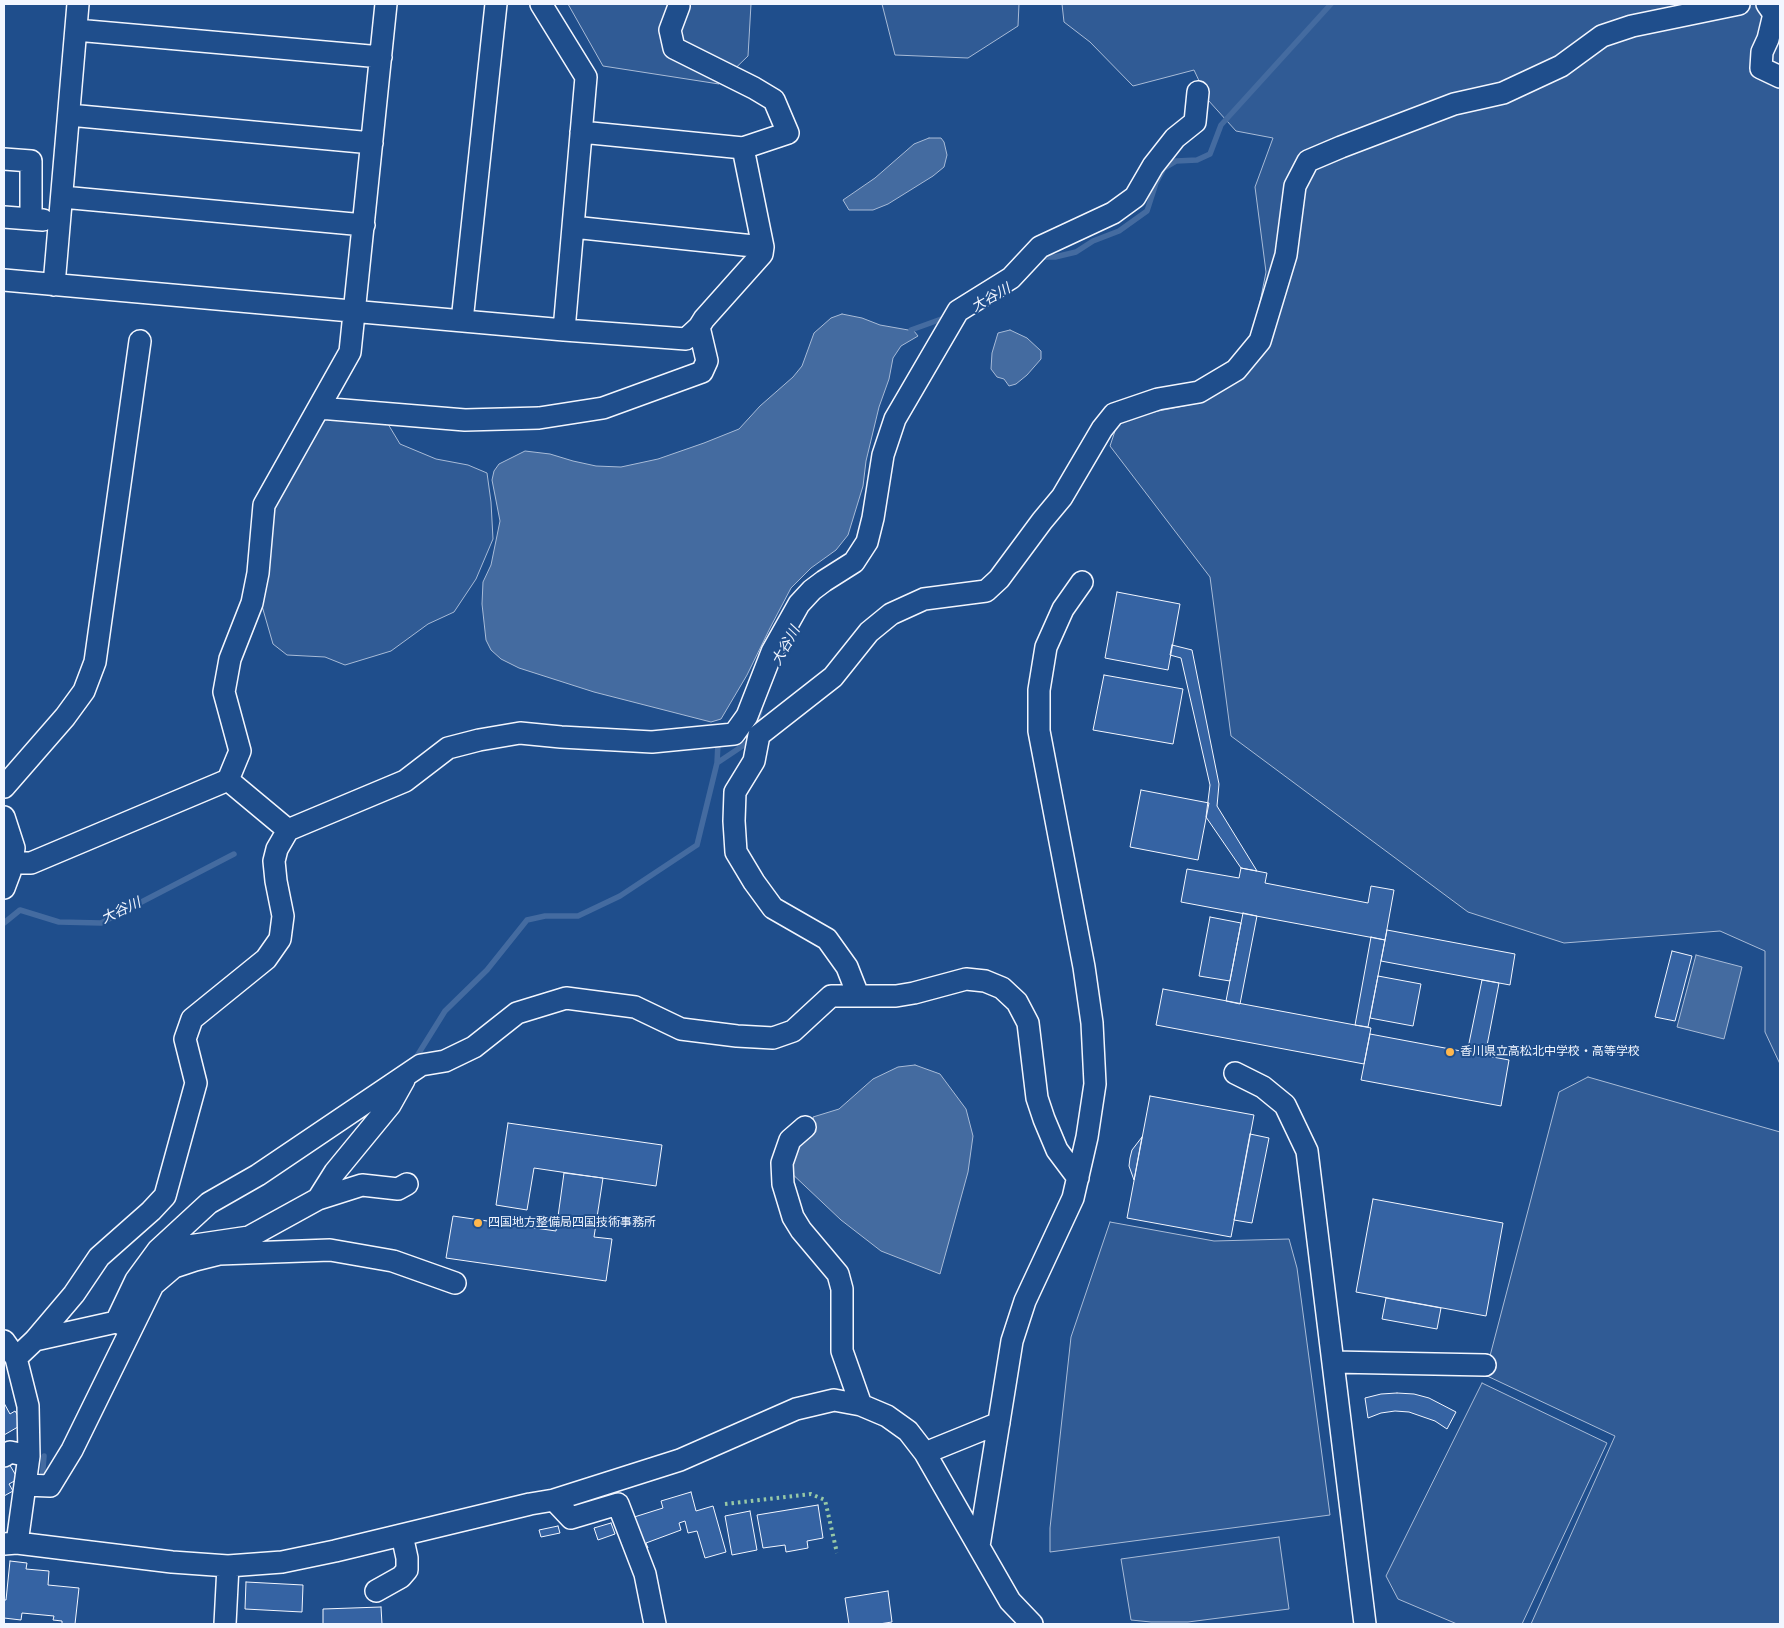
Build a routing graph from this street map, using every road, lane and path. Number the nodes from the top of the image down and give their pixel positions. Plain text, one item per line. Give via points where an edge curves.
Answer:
1 (78, 4) edge
2 (386, 4) edge
3 (496, 4) edge
4 (541, 4) edge
5 (1739, 4) edge
6 (1767, 4) edge
7 (679, 6) dead end
8 (76, 30) junction
9 (381, 57) junction
10 (1780, 77) edge
11 (1198, 92) dead end
12 (69, 115) junction
13 (582, 132) junction
14 (372, 143) junction
15 (743, 148) junction
16 (4, 159) edge
17 (62, 197) junction
18 (4, 217) edge
19 (31, 219) junction
20 (59, 221) junction
21 (364, 225) junction
22 (573, 227) junction
23 (763, 248) junction
24 (4, 280) edge
25 (54, 285) junction
26 (355, 312) junction
27 (462, 321) junction
28 (699, 327) junction
29 (564, 330) junction
30 (140, 341) dead end
31 (319, 408) junction
32 (1082, 582) dead end
33 (734, 734) junction
34 (759, 735) junction
35 (228, 780) junction
36 (4, 787) edge
37 (4, 817) edge
38 (288, 830) junction
39 (8, 862) edge
40 (4, 888) edge
41 (858, 995) junction
42 (1234, 1073) dead end
43 (406, 1076) junction
44 (805, 1127) dead end
45 (1078, 1178) junction
46 (407, 1184) dead end
47 (318, 1199) junction
48 (149, 1262) junction
49 (455, 1283) dead end
50 (124, 1325) junction
51 (35, 1340) junction
52 (10, 1350) edge
53 (1334, 1362) junction
54 (1485, 1365) dead end
55 (861, 1405) junction
56 (999, 1423) junction
57 (925, 1453) junction
58 (4, 1456) edge
59 (29, 1456) junction
60 (25, 1485) junction
61 (554, 1500) junction
62 (402, 1535) junction
63 (10, 1543) edge
64 (978, 1546) junction
65 (228, 1566) junction
66 (376, 1591) dead end
67 (225, 1624) edge
68 (655, 1624) edge
69 (1032, 1624) edge
70 (1365, 1624) edge

1 - 8 street
2 - 9 street
3 - 27 street
4 - 13 street via 586,78
5 - 34 street via 1632,26 1602,36 1561,66 1503,93 1454,104 1308,161 1295,186 1286,255 1260,341 1236,370 1199,392 1158,399 1114,414 1062,496 999,579 986,591 924,599 891,614 869,632 833,678
6 - 10 street via 1774,14 1762,52 1761,68
7 - 15 street via 670,30 674,48 774,100 788,133
8 - 9 street
8 - 12 street
9 - 14 street
11 - 33 street via 1195,122 1175,138 1135,197 1113,213 1040,246 1011,278 958,311 895,419 883,455 867,542 854,562 824,580 798,604 772,652 747,716
12 - 14 street
12 - 17 street
13 - 15 street
13 - 22 street
14 - 21 street
15 - 23 street
16 - 19 street via 31,161
17 - 20 street
17 - 21 street
18 - 19 street
19 - 20 street
20 - 25 street
21 - 26 street
22 - 23 street
22 - 29 street
23 - 28 street via 762,254
24 - 25 street
25 - 26 street
26 - 27 street
26 - 31 street via 350,352
27 - 29 street
28 - 29 street via 686,339
28 - 31 street via 707,361 702,372 603,408 539,418 465,420
30 - 36 street via 95,662 79,698
31 - 35 street via 264,505 252,603 230,659 224,692 240,751
32 - 45 street via 1062,609 1046,647 1039,690 1039,731 1092,1023 1095,1084
33 - 34 street
33 - 38 street via 652,742 520,733 479,740 448,748 404,781
34 - 41 street via 754,761 735,792 736,852 773,908 827,939 847,968
35 - 38 street
35 - 39 street via 31,863
37 - 39 street via 14,848
38 - 51 street via 274,861 283,916 280,939 266,959 192,1019 185,1039 196,1083 165,1196 99,1257 74,1294
39 - 40 street
41 - 43 street via 831,996 793,1031 773,1038 681,1029 635,1007 566,998 517,1013 474,1047 445,1061 421,1065
41 - 45 street via 905,994 966,978 1002,988 1017,1002 1028,1023 1037,1098 1057,1150
42 - 53 street via 1263,1087 1285,1105 1308,1151
43 - 47 street via 390,1105 335,1172
43 - 48 street via 258,1175 208,1204
44 - 55 street via 790,1140 782,1163 783,1184 792,1217 838,1274 842,1289 842,1351
45 - 56 street via 1073,1198 1025,1301 1012,1341
46 - 47 street via 398,1189 362,1186
47 - 48 street via 249,1237 182,1247
48 - 50 street via 136,1280
49 - 50 street via 393,1261 330,1250 219,1254 174,1267 153,1285
50 - 51 street
50 - 60 street via 72,1450 50,1486
51 - 52 street
52 - 59 street via 28,1406
53 - 54 street
53 - 70 street
55 - 57 street via 887,1416 908,1431
55 - 61 street via 834,1400 796,1409 680,1460
56 - 57 street
56 - 64 street
57 - 64 street
58 - 59 street via 10,1452
59 - 60 street
60 - 63 street
61 - 62 street
61 - 68 street via 572,1518 618,1504 644,1574
62 - 65 street via 282,1562
62 - 66 street via 407,1570 402,1578
63 - 65 street
64 - 69 street via 1010,1601
65 - 67 street

